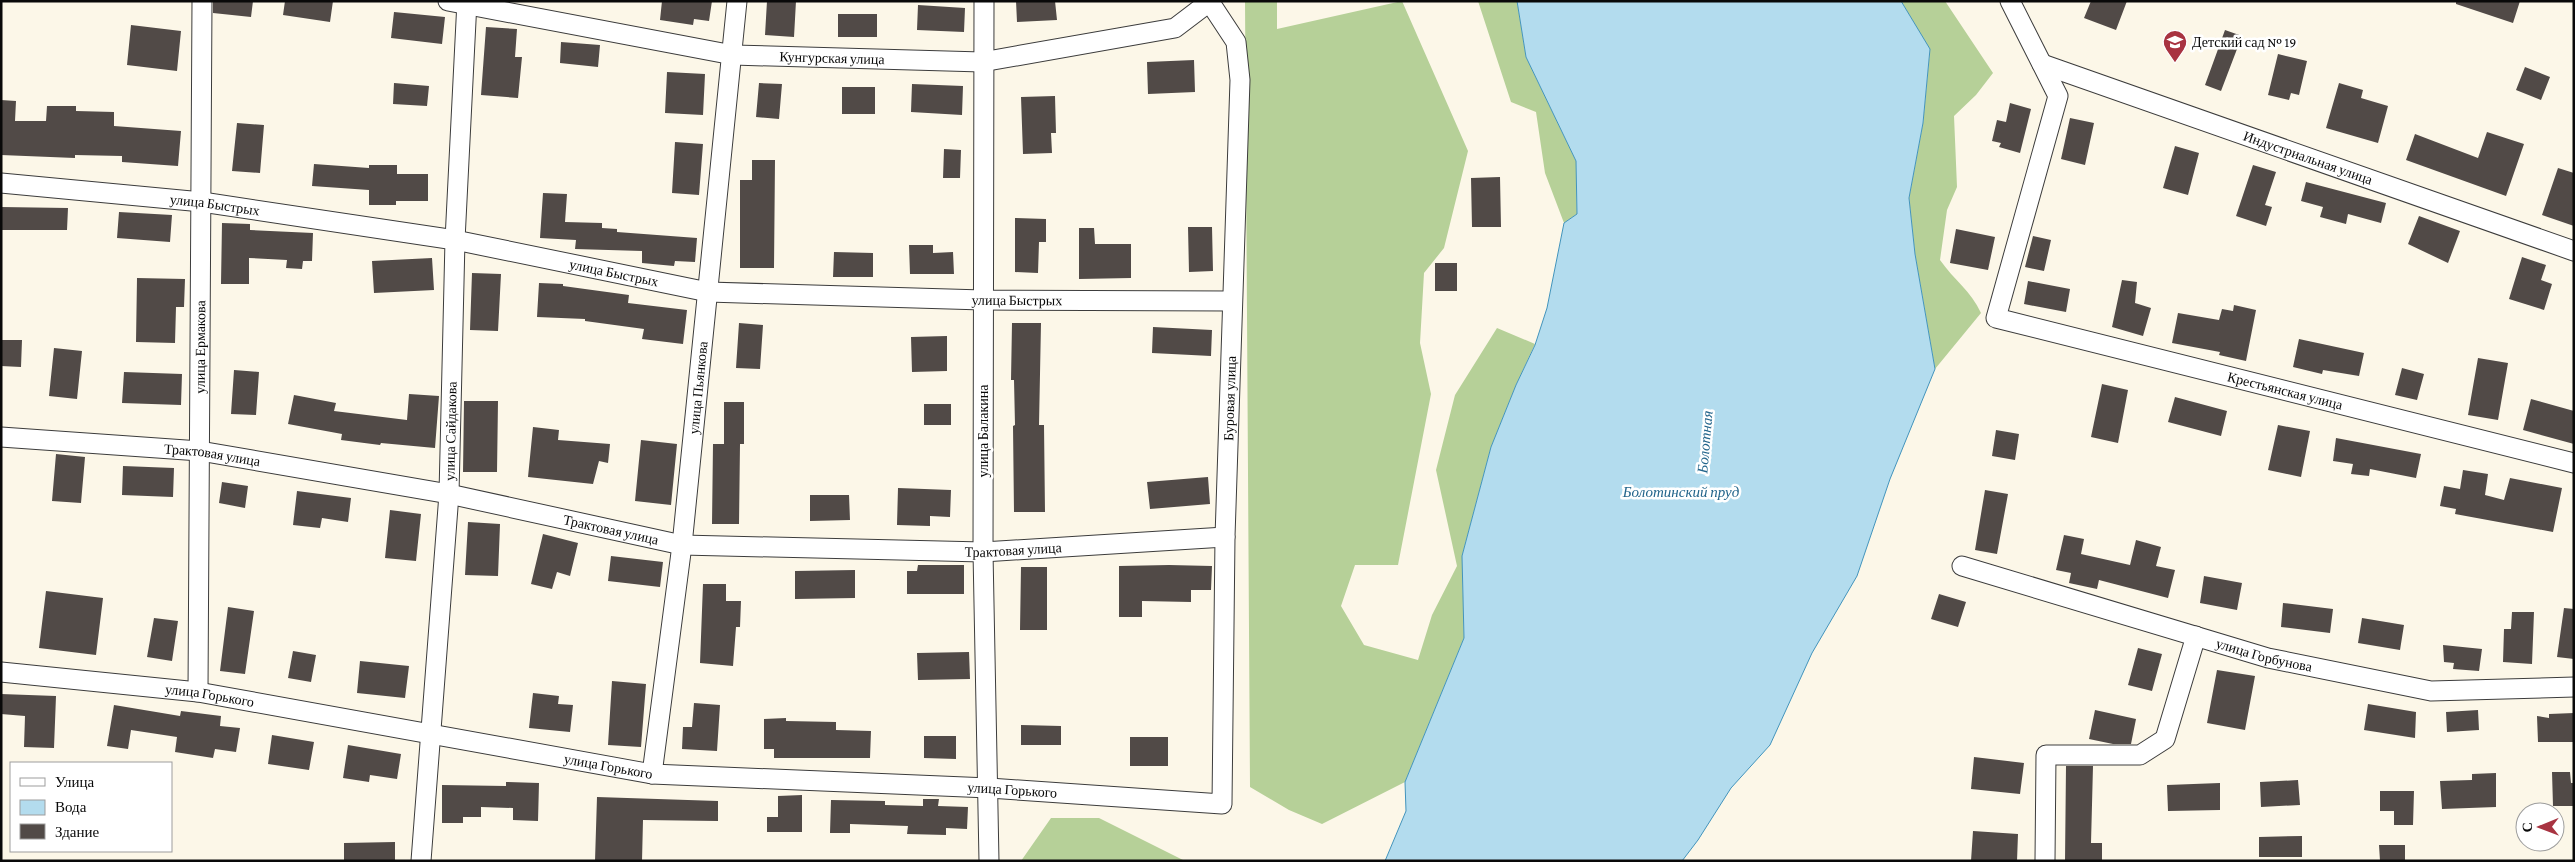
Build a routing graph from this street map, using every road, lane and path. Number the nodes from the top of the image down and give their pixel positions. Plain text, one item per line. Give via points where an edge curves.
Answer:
1 (202, 1) edge
2 (737, 1) edge
3 (984, 1) edge
4 (2010, 1) edge
5 (461, 2) edge
6 (1209, 2) edge
7 (733, 55) junction
8 (982, 62) junction
9 (2042, 64) junction
10 (1, 183) edge
11 (202, 202) junction
12 (455, 240) junction
13 (2574, 251) edge
14 (708, 292) junction
15 (982, 300) junction
16 (1232, 301) junction
17 (1, 437) edge
18 (200, 451) junction
19 (2574, 463) edge
20 (449, 494) junction
21 (1225, 537) junction
22 (682, 544) junction
23 (983, 552) junction
24 (1962, 566) dead end
25 (2196, 636) junction
26 (1, 672) edge
27 (2574, 687) edge
28 (198, 692) junction
29 (432, 734) junction
30 (652, 774) junction
31 (989, 788) junction
32 (1222, 804) joint
33 (421, 861) edge
34 (989, 861) edge
35 (2045, 861) edge

1 - 11 street, улица Ермакова
2 - 7 street, улица Пьянкова
3 - 8 street, улица Балакина
4 - 9 street
5 - 7 street, Кунгурская улица
5 - 12 street, улица Сайдакова
6 - 8 street, Кунгурская улица via 1174,28
6 - 16 street, Буровая улица via 1236,42 1240,80
7 - 8 street, Кунгурская улица
7 - 14 street, улица Пьянкова
8 - 15 street, улица Балакина
9 - 13 street, Индустриальная улица
9 - 19 street, Крестьянская улица via 2058,96 1996,318
10 - 11 street, улица Быстрых
11 - 12 street, улица Быстрых
11 - 18 street, улица Ермакова
12 - 14 street, улица Быстрых
12 - 20 street, улица Сайдакова
14 - 15 street, улица Быстрых
14 - 22 street, улица Пьянкова
15 - 16 street, улица Быстрых
15 - 23 street, улица Балакина
16 - 21 street, Буровая улица
17 - 18 street, Трактовая улица
18 - 20 street, Трактовая улица
18 - 28 street, улица Ермакова
20 - 22 street, Трактовая улица
20 - 29 street, улица Сайдакова
21 - 23 street, Трактовая улица
21 - 32 street, Буровая улица
22 - 23 street, Трактовая улица
22 - 30 street, улица Пьянкова
23 - 31 street, улица Балакина
24 - 25 street, улица Горбунова
25 - 27 street, улица Горбунова via 2268,658 2431,692
25 - 35 street via 2165,739 2140,755 2046,755
26 - 28 street, улица Горького
28 - 29 street, улица Горького
29 - 30 street, улица Горького
29 - 33 street, улица Сайдакова
30 - 31 street, улица Горького
31 - 32 street, улица Горького
31 - 34 street, улица Балакина

